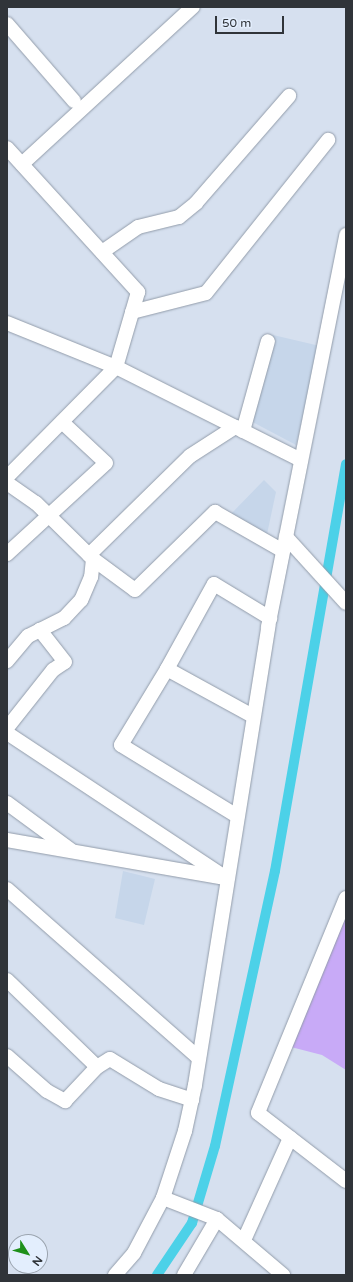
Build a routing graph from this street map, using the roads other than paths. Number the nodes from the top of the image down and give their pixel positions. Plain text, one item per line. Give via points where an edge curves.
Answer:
1 (193, 7) edge
2 (7, 24) edge
3 (289, 96) dead end
4 (74, 101) dead end
5 (328, 140) dead end
6 (7, 148) edge
7 (22, 164) junction
8 (346, 235) edge
9 (102, 252) junction
10 (132, 312) junction
11 (7, 323) edge
12 (268, 341) dead end
13 (116, 367) junction
14 (62, 422) junction
15 (239, 429) junction
16 (301, 460) junction
17 (7, 477) edge
18 (7, 484) edge
19 (49, 515) junction
20 (286, 537) junction
21 (283, 551) junction
22 (7, 554) edge
23 (91, 557) junction
24 (346, 603) edge
25 (270, 618) junction
26 (40, 630) junction
27 (7, 661) edge
28 (168, 669) junction
29 (253, 716) junction
30 (7, 728) edge
31 (7, 733) edge
32 (7, 803) edge
33 (237, 816) junction
34 (9, 843) edge
35 (74, 852) junction
36 (226, 878) junction
37 (7, 889) edge
38 (346, 898) edge
39 (7, 980) edge
40 (7, 1056) edge
41 (199, 1058) junction
42 (97, 1067) junction
43 (192, 1100) junction
44 (290, 1138) junction
45 (346, 1181) edge
46 (163, 1198) junction
47 (217, 1219) junction
48 (244, 1240) junction
49 (115, 1275) edge
50 (184, 1275) edge
51 (283, 1275) edge

1 - 7 street
2 - 4 street
3 - 9 street via 196,204 179,217 138,227
5 - 10 street via 206,293
6 - 7 street
7 - 9 street
8 - 16 street
9 - 10 street via 138,292
10 - 13 street
11 - 13 street
12 - 15 street
13 - 14 street
13 - 15 street
14 - 17 street
14 - 19 street via 106,463
15 - 16 street
15 - 23 street via 190,456
16 - 20 street
18 - 19 street
19 - 22 street
19 - 23 street
20 - 21 street
20 - 24 street
21 - 23 street via 215,512 134,590
21 - 25 street
23 - 26 street via 91,577 81,600 64,618
25 - 28 street via 214,584
25 - 29 street
26 - 27 street via 28,636
26 - 30 street via 65,662 53,670
28 - 29 street
28 - 33 street via 121,744
29 - 33 street
31 - 36 street
32 - 35 street
33 - 36 street
34 - 35 street
35 - 36 street
36 - 41 street
37 - 41 street
38 - 44 street via 258,1114
39 - 42 street
40 - 42 street via 47,1091 65,1101
41 - 43 street
42 - 43 street via 110,1059 158,1089
43 - 46 street
44 - 45 street
44 - 48 street
46 - 47 street
46 - 49 street via 134,1253
47 - 48 street
47 - 50 street
48 - 51 street

